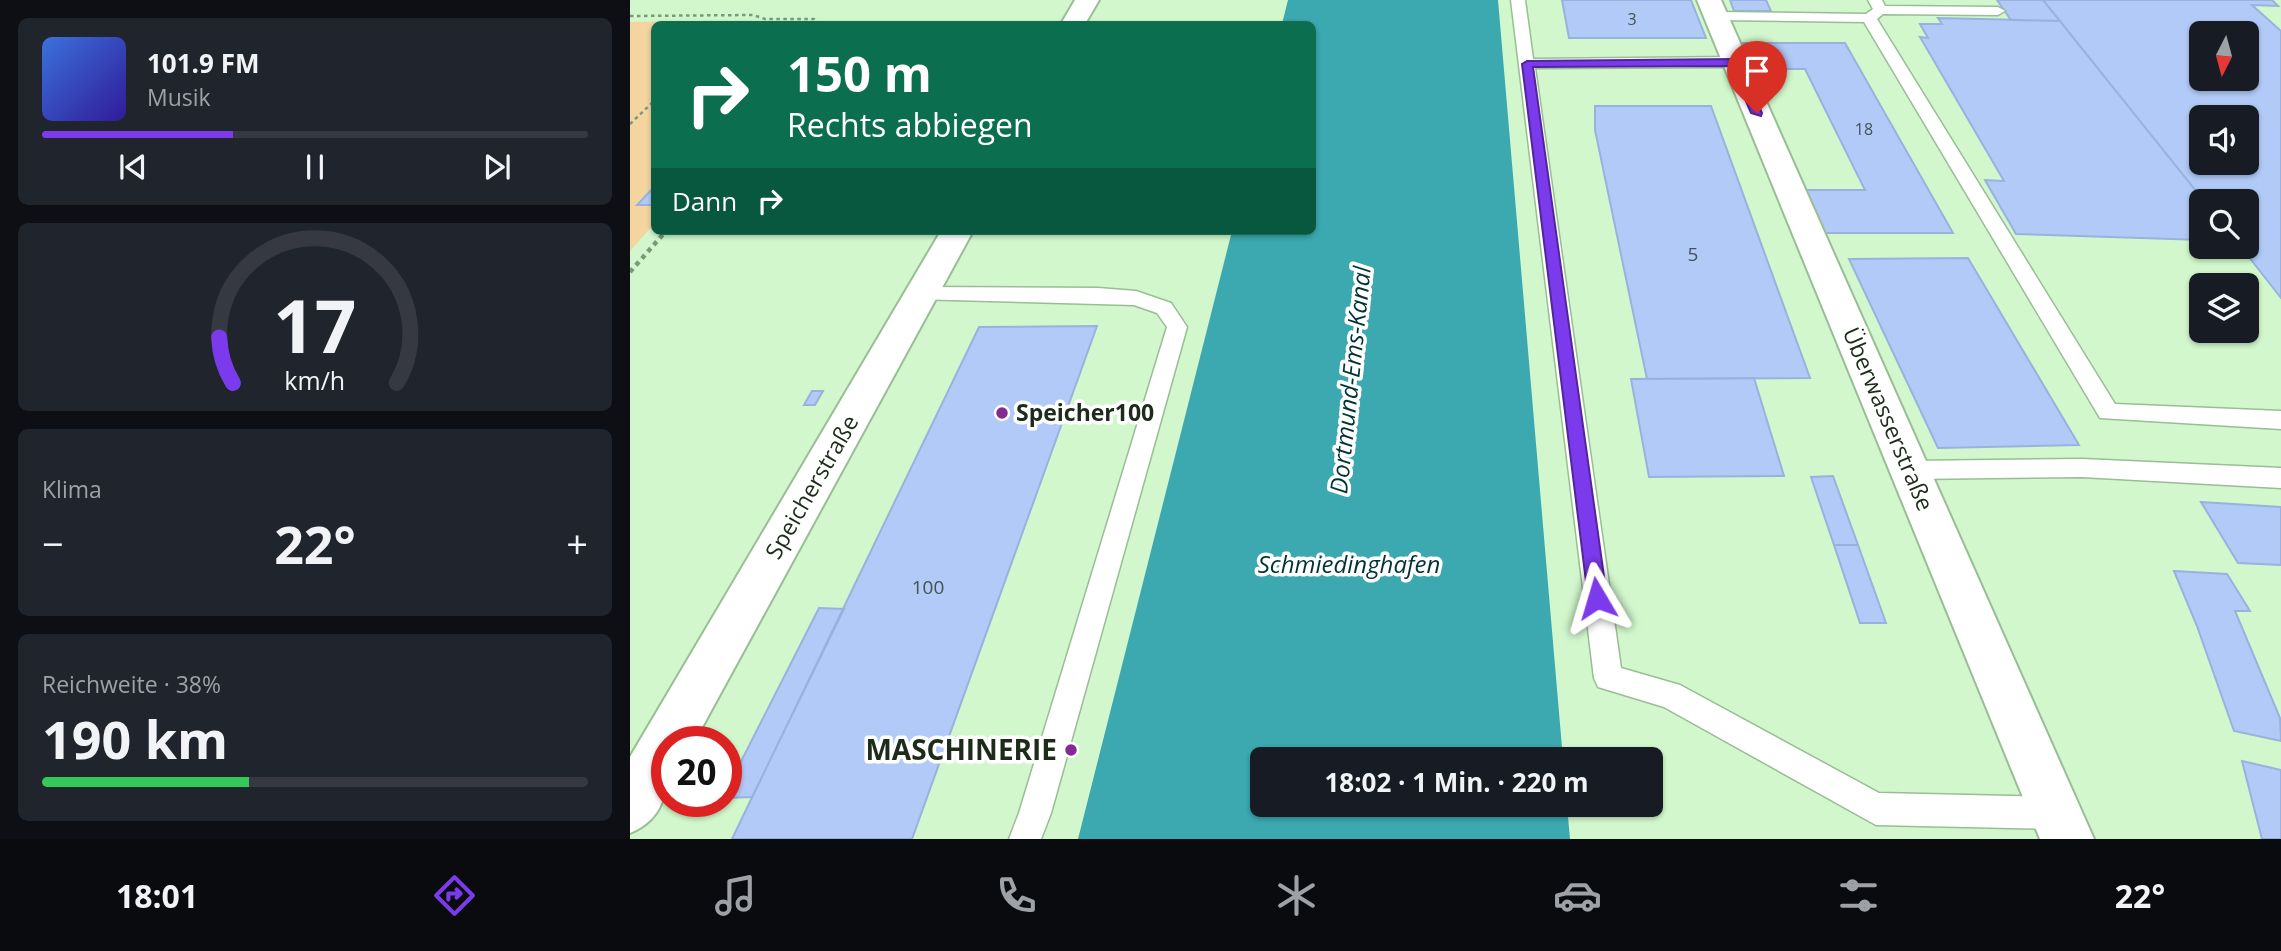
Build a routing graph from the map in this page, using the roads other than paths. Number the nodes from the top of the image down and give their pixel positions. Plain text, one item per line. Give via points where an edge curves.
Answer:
1 (1087, 0) edge
2 (1518, 0) edge
3 (1713, 8) edge
4 (1874, 9) edge
5 (1998, 11) dead end
6 (1075, 21) edge
7 (1735, 62) junction
8 (1527, 64) junction
9 (955, 235) edge
10 (921, 295) junction
11 (2281, 420) edge
12 (1910, 470) junction
13 (2281, 478) edge
14 (676, 726) edge
15 (651, 770) edge
16 (630, 807) edge
17 (2061, 826) edge
18 (1025, 839) edge

1 - 6 street
2 - 8 lane
3 - 4 lane
3 - 7 street, Überwasserstraße
4 - 5 lane
4 - 11 lane via 2108,412
7 - 8 lane
7 - 12 street, Überwasserstraße
8 - 17 lane via 1608,678 1670,695 1876,809
9 - 10 street, Speicherstraße
10 - 14 street, Speicherstraße
10 - 18 lane via 1136,298 1164,308 1177,327
12 - 13 lane via 2082,468
12 - 17 street, Überwasserstraße
15 - 16 street, Speicherstraße

